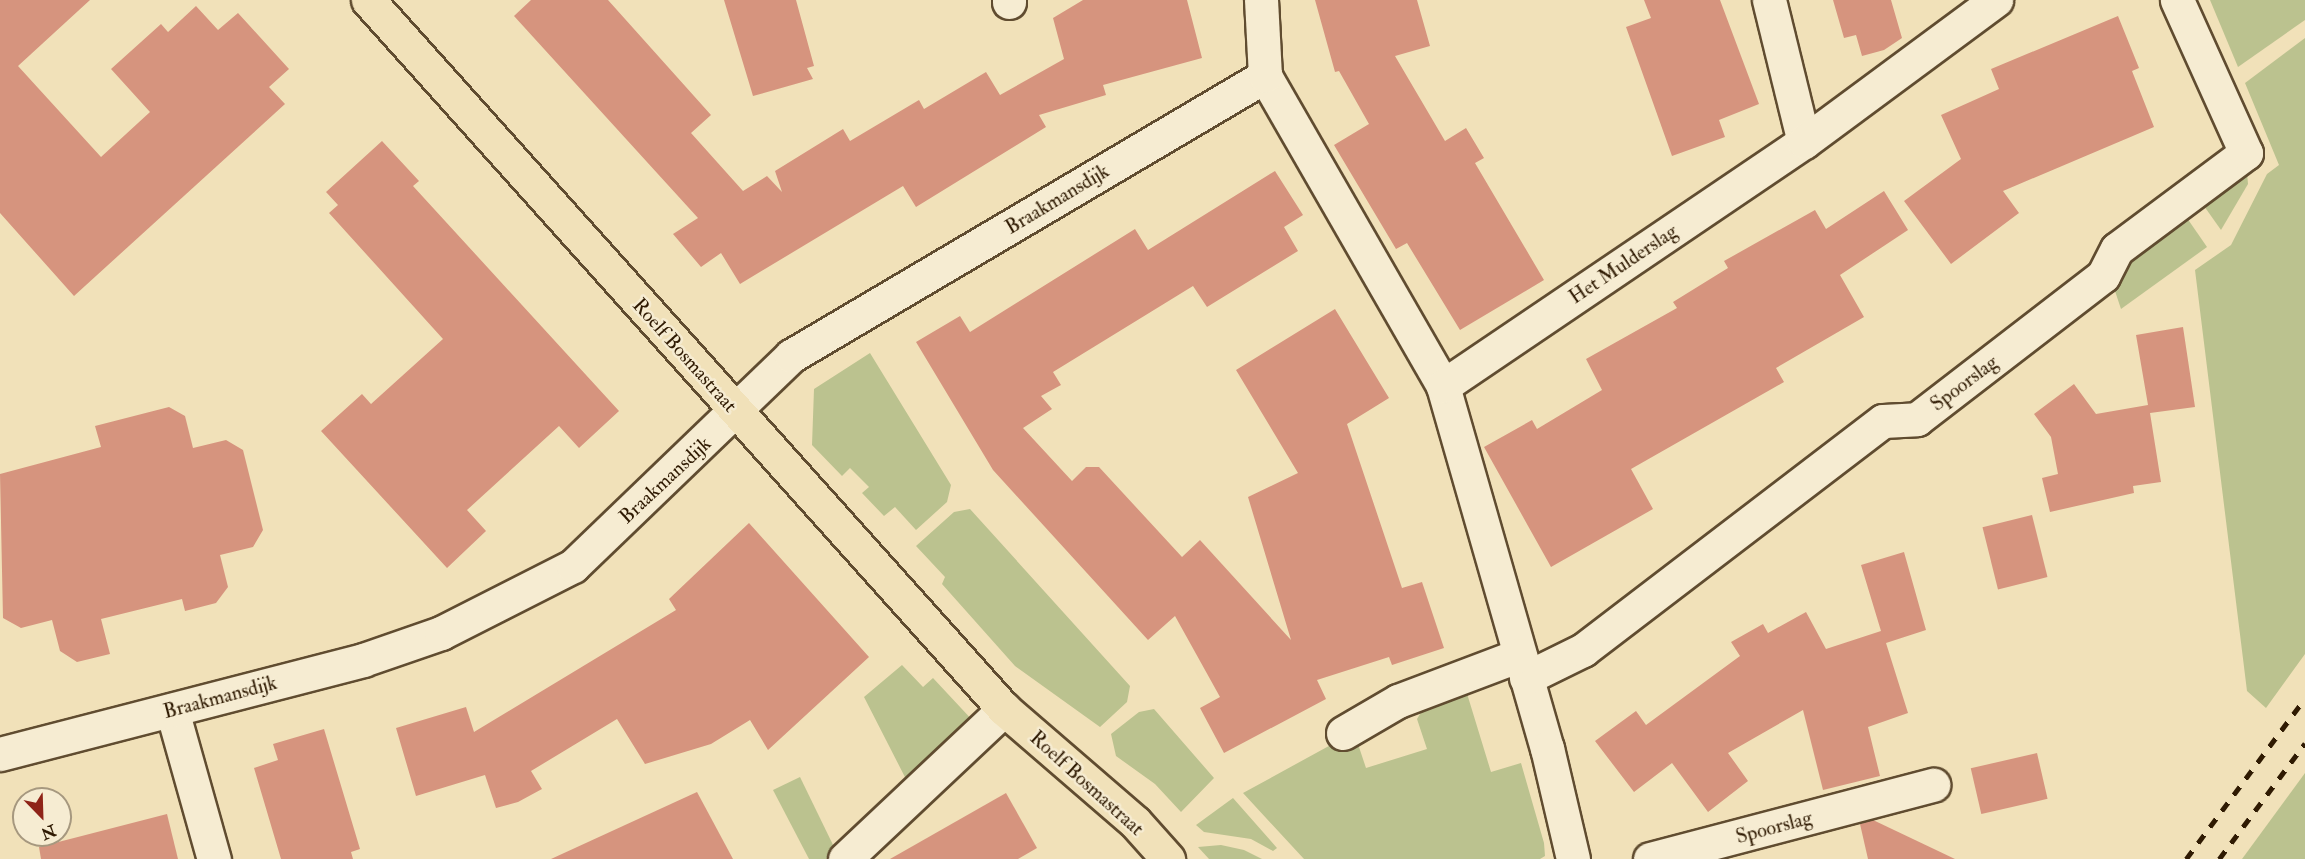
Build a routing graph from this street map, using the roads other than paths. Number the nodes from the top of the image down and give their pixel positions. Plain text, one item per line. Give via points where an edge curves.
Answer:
1 (368, 0) edge
2 (1261, 0) edge
3 (1769, 0) edge
4 (1996, 0) edge
5 (2177, 0) edge
6 (1265, 76) junction
7 (1804, 142) junction
8 (1443, 386) junction
9 (736, 413) junction
10 (1523, 667) junction
11 (1004, 709) junction
12 (172, 710) junction
13 (1343, 733) dead end
14 (0, 754) edge
15 (1933, 785) dead end
16 (214, 859) edge
17 (845, 859) edge
18 (1168, 859) edge
19 (1574, 859) edge
20 (1650, 859) edge

1 - 9 main road, Roelf Bosmastraat
2 - 6 street
3 - 7 street
4 - 7 street, Het Mulderslag
5 - 10 street, Spoorslag via 2246,153 2117,249 2103,276 1917,419 1883,421 1583,650
6 - 8 street
6 - 9 street, Braakmansdijk via 791,356
7 - 8 street, Het Mulderslag
8 - 10 street
9 - 11 main road, Roelf Bosmastraat
9 - 12 street, Braakmansdijk via 573,566 513,600 441,633 363,660
10 - 13 street, Spoorslag via 1398,701
10 - 19 street
11 - 17 street
11 - 18 main road, Roelf Bosmastraat via 1135,822
12 - 14 street, Braakmansdijk
12 - 16 street
15 - 20 street, Spoorslag

